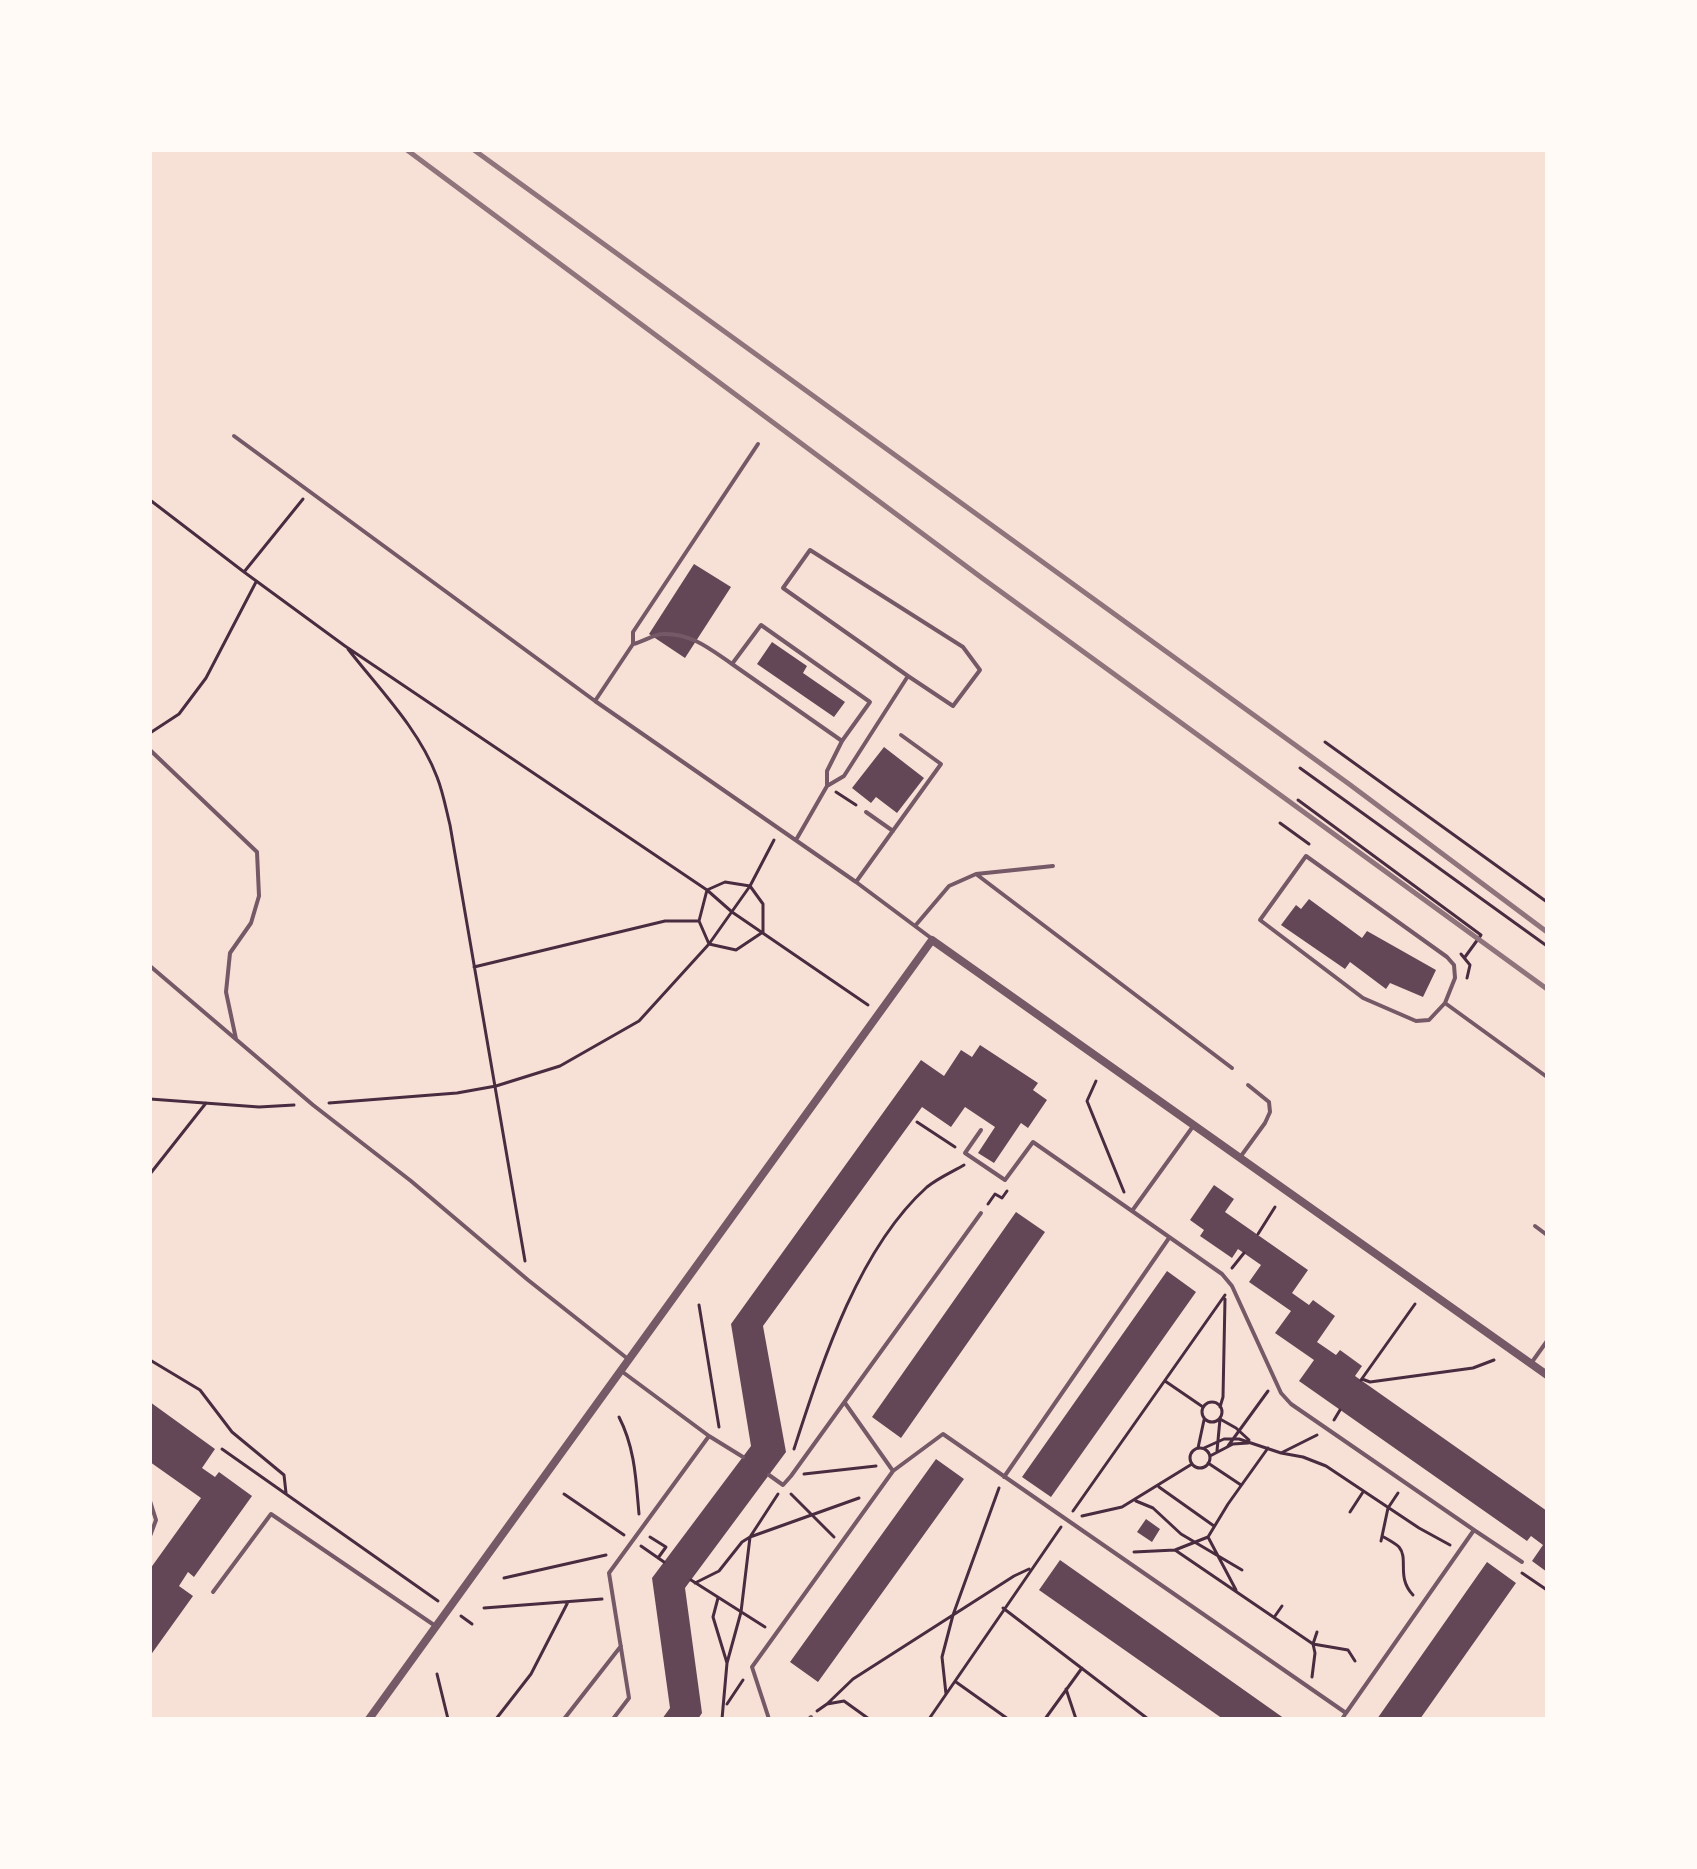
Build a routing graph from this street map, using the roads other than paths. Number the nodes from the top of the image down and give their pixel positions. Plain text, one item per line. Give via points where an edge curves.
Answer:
1 (234, 436) dead end
2 (758, 444) dead end
3 (633, 644) junction
4 (732, 664) junction
5 (908, 676) junction
6 (595, 701) junction
7 (901, 735) dead end
8 (842, 741) junction
9 (150, 750) edge
10 (827, 786) junction
11 (866, 812) road end
12 (893, 831) junction
13 (796, 840) junction
14 (1053, 866) dead end
15 (976, 874) junction
16 (856, 882) junction
17 (915, 926) junction
18 (932, 940) junction
19 (150, 966) edge
20 (1445, 1003) junction
21 (237, 1042) junction
22 (1232, 1068) dead end
23 (1547, 1077) edge
24 (1248, 1085) dead end
25 (1194, 1125) junction
26 (981, 1130) dead end
27 (1240, 1158) junction
28 (1132, 1211) junction
29 (981, 1213) dead end
30 (1535, 1226) dead end
31 (1547, 1234) edge
32 (1169, 1238) junction
33 (1547, 1341) edge
34 (628, 1359) junction
35 (1531, 1364) junction
36 (620, 1370) junction
37 (1547, 1375) edge
38 (845, 1403) junction
39 (709, 1436) junction
40 (743, 1457) dead end
41 (893, 1471) junction
42 (769, 1475) dead end
43 (1004, 1477) junction
44 (150, 1501) edge
45 (1474, 1530) junction
46 (150, 1536) edge
47 (1522, 1562) dead end
48 (213, 1592) dead end
49 (436, 1627) junction
50 (621, 1646) junction
51 (1346, 1713) junction
52 (369, 1719) edge
53 (564, 1719) edge
54 (613, 1719) edge
55 (769, 1719) edge
56 (1342, 1719) edge

1 - 6 lane
2 - 3 lane via 633,632
3 - 4 lane via 660,633 692,637
3 - 6 lane
4 - 8 lane
4 - 8 lane via 761,625 773,633 870,702
5 - 5 lane via 783,588 810,550 963,647 980,670 953,706
5 - 10 lane via 844,776
6 - 13 lane
7 - 12 lane via 941,764
8 - 10 lane via 827,771
9 - 21 lane via 257,852 259,896 251,923 230,953 226,992
10 - 13 lane
11 - 12 lane
12 - 16 lane
13 - 16 lane
14 - 15 lane
15 - 17 lane via 949,886
15 - 22 lane
16 - 17 lane
17 - 18 lane
18 - 25 street
18 - 34 street
19 - 21 lane
20 - 20 lane via 1423,1022 1363,998 1260,920 1306,856 1447,957 1455,978
20 - 23 lane
21 - 34 lane
24 - 27 lane via 1269,1102 1270,1112
25 - 27 street
25 - 28 lane
26 - 28 lane via 965,1153 1005,1180 1033,1142
27 - 35 street
28 - 32 lane
29 - 38 lane
30 - 31 lane
32 - 43 lane
32 - 45 lane via 1232,1286 1281,1393 1291,1404
33 - 35 lane
34 - 36 street
35 - 37 street
36 - 39 lane
36 - 49 street
38 - 41 lane
38 - 42 lane via 783,1485
39 - 40 lane
39 - 50 lane via 609,1573
41 - 43 lane via 943,1434
41 - 55 lane via 752,1667
43 - 51 lane
44 - 46 lane via 156,1520
45 - 47 lane
45 - 51 lane
48 - 49 lane via 271,1514
49 - 52 street
50 - 53 lane
50 - 54 lane via 629,1698
51 - 56 lane

